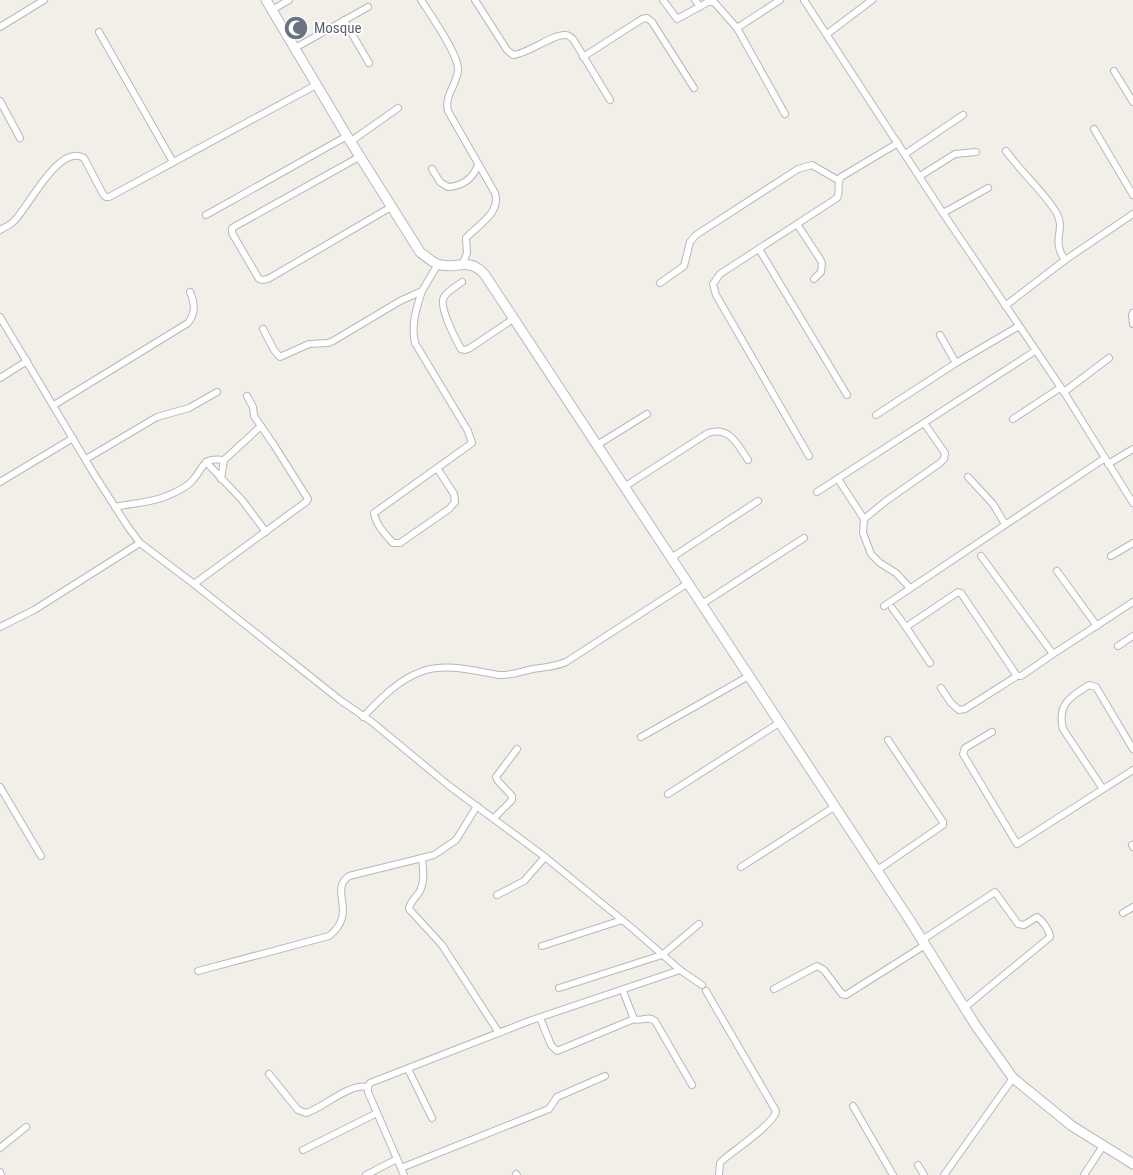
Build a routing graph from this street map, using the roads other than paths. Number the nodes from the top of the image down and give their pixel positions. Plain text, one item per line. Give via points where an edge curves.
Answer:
1 (44, 0) edge
2 (266, 0) edge
3 (289, 0) edge
4 (421, 0) edge
5 (475, 0) edge
6 (663, 0) edge
7 (695, 0) edge
8 (780, 0) edge
9 (804, 0) edge
10 (872, 0) edge
11 (368, 7) dead end
12 (700, 7) junction
13 (272, 10) junction
14 (344, 20) junction
15 (0, 27) edge
16 (737, 28) junction
17 (99, 32) dead end
18 (827, 34) junction
19 (295, 48) junction
20 (583, 57) junction
21 (369, 62) dead end
22 (1114, 71) dead end
23 (316, 85) junction
24 (694, 88) dead end
25 (610, 100) dead end
26 (0, 101) edge
27 (1133, 102) edge
28 (398, 108) dead end
29 (785, 114) dead end
30 (963, 115) dead end
31 (1094, 129) dead end
32 (20, 138) dead end
33 (348, 139) junction
34 (898, 144) junction
35 (1006, 151) dead end
36 (976, 152) dead end
37 (905, 154) junction
38 (360, 157) junction
39 (173, 162) junction
40 (478, 165) junction
41 (432, 169) dead end
42 (920, 176) junction
43 (838, 180) junction
44 (988, 188) dead end
45 (1133, 195) edge
46 (390, 207) junction
47 (943, 213) junction
48 (1133, 214) edge
49 (206, 215) dead end
50 (797, 224) junction
51 (0, 230) edge
52 (759, 249) junction
53 (1065, 260) junction
54 (463, 263) junction
55 (438, 264) junction
56 (814, 279) dead end
57 (462, 282) dead end
58 (660, 283) dead end
59 (422, 291) junction
60 (190, 292) dead end
61 (1005, 306) junction
62 (1133, 313) edge
63 (0, 317) edge
64 (513, 319) junction
65 (1133, 324) edge
66 (1019, 326) junction
67 (263, 329) dead end
68 (940, 335) dead end
69 (1035, 351) junction
70 (1109, 358) dead end
71 (27, 361) junction
72 (956, 363) junction
73 (0, 378) edge
74 (1062, 390) junction
75 (217, 392) dead end
76 (847, 395) dead end
77 (247, 396) dead end
78 (54, 404) junction
79 (647, 414) dead end
80 (876, 415) dead end
81 (1013, 419) dead end
82 (924, 423) junction
83 (261, 426) junction
84 (73, 438) junction
85 (597, 445) junction
86 (1133, 449) edge
87 (809, 456) dead end
88 (86, 459) junction
89 (224, 460) junction
90 (748, 460) dead end
91 (1106, 461) junction
92 (206, 462) junction
93 (437, 468) junction
94 (968, 477) dead end
95 (221, 479) junction
96 (838, 479) junction
97 (0, 482) edge
98 (624, 487) junction
99 (817, 492) dead end
100 (758, 501) dead end
101 (1133, 504) edge
102 (115, 507) junction
103 (864, 519) junction
104 (1005, 524) junction
105 (266, 532) junction
106 (804, 538) dead end
107 (140, 543) junction
108 (1133, 543) edge
109 (981, 556) dead end
110 (1111, 556) dead end
111 (671, 558) junction
112 (1057, 571) dead end
113 (688, 583) junction
114 (194, 584) junction
115 (910, 588) junction
116 (1133, 602) edge
117 (702, 604) junction
118 (884, 606) dead end
119 (892, 608) dead end
120 (1097, 626) junction
121 (0, 627) edge
122 (906, 627) junction
123 (1133, 636) edge
124 (1118, 646) dead end
125 (1053, 654) junction
126 (930, 663) dead end
127 (749, 676) junction
128 (1017, 676) junction
129 (942, 688) dead end
130 (363, 717) junction
131 (779, 723) junction
132 (992, 732) dead end
133 (641, 737) dead end
134 (888, 740) dead end
135 (517, 749) dead end
136 (1133, 750) edge
137 (1133, 770) edge
138 (0, 787) edge
139 (1103, 789) junction
140 (668, 794) dead end
141 (477, 806) junction
142 (834, 807) junction
143 (494, 818) junction
144 (40, 856) dead end
145 (545, 857) junction
146 (422, 858) junction
147 (740, 867) dead end
148 (876, 871) junction
149 (497, 896) dead end
150 (1133, 907) edge
151 (1124, 913) dead end
152 (622, 920) junction
153 (699, 924) dead end
154 (923, 943) junction
155 (542, 946) dead end
156 (662, 955) junction
157 (680, 970) junction
158 (198, 971) dead end
159 (559, 988) dead end
160 (774, 989) dead end
161 (623, 991) junction
162 (964, 1008) junction
163 (540, 1018) junction
164 (634, 1019) junction
165 (499, 1033) junction
166 (408, 1068) junction
167 (269, 1074) dead end
168 (605, 1076) dead end
169 (1013, 1078) junction
170 (368, 1086) junction
171 (692, 1086) dead end
172 (853, 1106) dead end
173 (377, 1113) junction
174 (432, 1118) dead end
175 (26, 1127) dead end
176 (1103, 1146) junction
177 (0, 1148) edge
178 (303, 1150) dead end
179 (397, 1159) junction
180 (1133, 1164) edge
181 (918, 1165) dead end
182 (401, 1168) junction
183 (366, 1175) edge
184 (404, 1175) edge
185 (720, 1175) edge
186 (893, 1175) edge
187 (924, 1175) edge
188 (944, 1175) edge
189 (1084, 1175) edge

1 - 15 street
2 - 13 street
3 - 13 street
4 - 40 street via 457,62 457,76 447,106
5 - 20 street via 513,55 566,35 573,39
6 - 12 street via 677,19
7 - 12 street
8 - 16 street
9 - 18 street
10 - 18 street
11 - 14 street
12 - 16 street via 714,2
13 - 19 street
14 - 19 street
14 - 21 street
16 - 29 street
17 - 39 street
18 - 34 street
19 - 23 street
20 - 24 street via 647,18
20 - 25 street
22 - 27 street
23 - 33 street
23 - 39 street
26 - 32 street
28 - 33 street
30 - 37 street
31 - 45 street
33 - 38 street
33 - 49 street
34 - 37 street
34 - 43 street
35 - 53 street via 1057,213 1060,226 1058,248
36 - 42 street via 955,154
37 - 42 street
38 - 46 street
38 - 46 street via 232,228 259,279 268,279
39 - 51 street via 106,197 84,158 76,155 53,169 14,222
40 - 41 street via 470,179 448,187 440,182
40 - 54 street via 495,193 497,203 466,238 467,252
42 - 47 street
43 - 50 street via 837,198
43 - 58 street via 812,165 798,169 696,235 688,247 684,266
44 - 47 street
46 - 55 street via 420,252
47 - 61 street
48 - 53 street
50 - 52 street
50 - 56 street via 822,263 821,272
52 - 76 street
52 - 87 street via 715,278 714,290
53 - 61 street
54 - 55 street
54 - 64 street via 481,271
55 - 59 street
57 - 64 street via 444,296 442,302 461,349 470,348
59 - 67 street via 333,341 309,344 284,356 277,355
59 - 93 street via 412,332 414,343 468,431 472,443
60 - 78 street via 194,311 188,323
61 - 66 street
62 - 65 street
63 - 71 street
64 - 85 street
66 - 69 street
66 - 72 street
68 - 72 street
69 - 74 street
69 - 82 street
70 - 74 street
71 - 73 street
71 - 78 street
72 - 80 street
74 - 81 street
74 - 91 street
75 - 88 street via 195,406 158,417
77 - 83 street
78 - 84 street
79 - 85 street
82 - 96 street
82 - 103 street via 944,453 944,459
83 - 89 street
83 - 105 street via 308,499
84 - 88 street
84 - 97 street
85 - 98 street
86 - 91 street
88 - 102 street
89 - 92 street
89 - 95 street
90 - 98 street via 732,438 717,430
91 - 101 street
91 - 104 street
92 - 95 street
92 - 102 street via 192,481 167,496
93 - 93 street via 374,513 375,520 393,543 400,543 455,502 454,494
94 - 104 street via 993,504
95 - 105 street
96 - 99 street
96 - 103 street
98 - 111 street
100 - 111 street
102 - 107 street
103 - 115 street via 863,533 871,554
104 - 115 street
105 - 114 street
106 - 117 street
107 - 114 street
107 - 121 street via 34,610
108 - 110 street
109 - 125 street
111 - 113 street
112 - 120 street
113 - 117 street
113 - 130 street via 566,662 510,675 435,668 396,686
114 - 130 street
115 - 118 street
116 - 120 street
117 - 127 street
119 - 122 street
120 - 125 street
122 - 126 street
122 - 128 street via 961,593
123 - 124 street
125 - 128 street
127 - 131 street
127 - 133 street
128 - 129 street via 959,710
130 - 141 street
131 - 140 street
131 - 142 street
132 - 139 street via 965,748 963,754 1017,844
134 - 148 street via 943,825
135 - 143 street via 496,777 512,800
136 - 139 street via 1096,686 1089,685 1065,702 1062,729
137 - 139 street
138 - 144 street
141 - 143 street
141 - 146 street via 456,840 434,855
142 - 147 street
142 - 148 street
143 - 145 street
145 - 149 street via 524,881
145 - 152 street
146 - 158 street via 344,879 341,885 342,920 329,936
146 - 165 street via 424,877 421,889 409,909 442,945
148 - 154 street
150 - 151 street
152 - 155 street
152 - 156 street
153 - 156 street
154 - 160 street via 846,995 817,966
154 - 162 street
154 - 162 street via 995,892 1018,924 1024,925 1037,917 1050,933 1050,937
156 - 157 street
156 - 159 street
157 - 161 street
157 - 185 street via 704,988 776,1111 776,1116 720,1163
161 - 163 street
161 - 164 street
162 - 169 street
163 - 164 street via 551,1045 557,1051
163 - 165 street
164 - 171 street via 648,1018 655,1022
165 - 166 street
166 - 170 street
166 - 174 street
167 - 170 street via 298,1110 306,1113 353,1088
168 - 182 street via 557,1097 548,1109
169 - 176 street via 1072,1126
169 - 188 street
170 - 173 street
172 - 186 street
173 - 178 street
173 - 179 street
175 - 177 street
176 - 180 street
176 - 189 street
179 - 182 street
179 - 183 street
181 - 187 street
182 - 184 street

